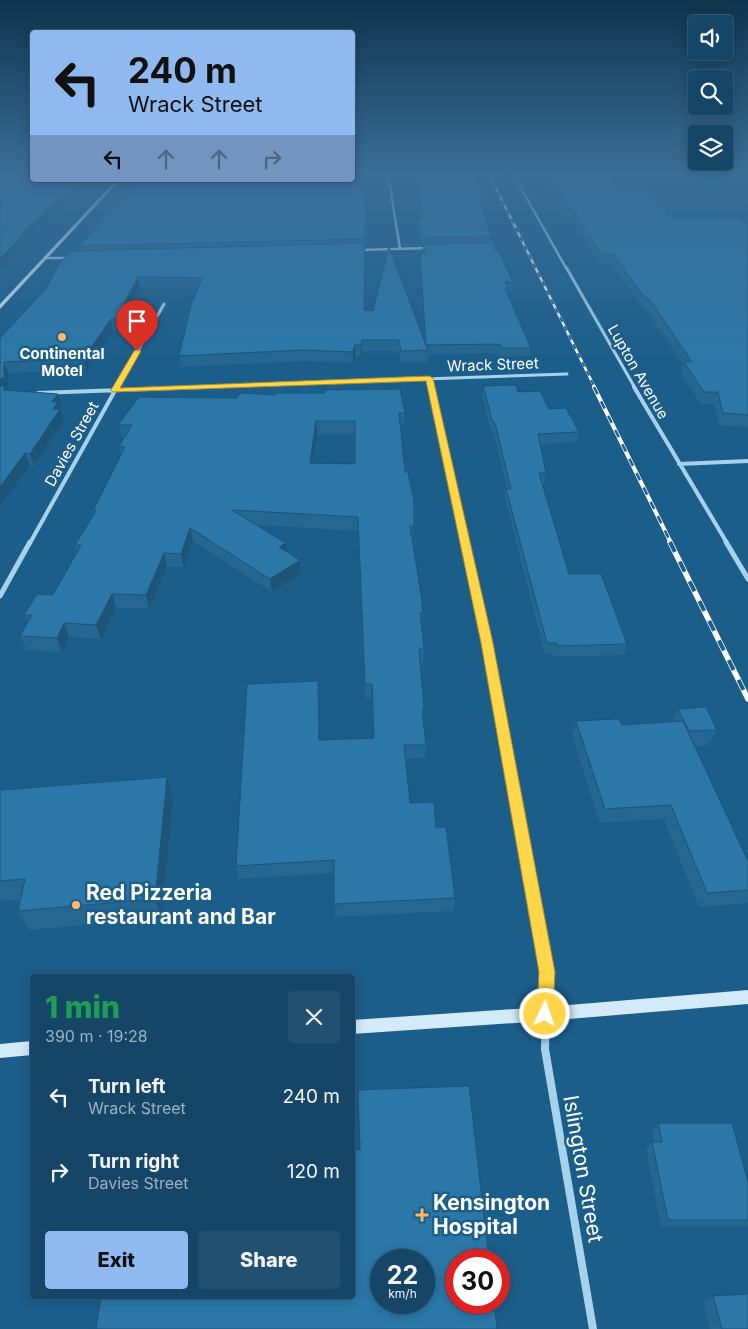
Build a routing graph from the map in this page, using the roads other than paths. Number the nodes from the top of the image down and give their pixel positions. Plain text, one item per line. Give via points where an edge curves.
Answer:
1 (66, 236) edge
2 (398, 236) edge
3 (549, 236) edge
4 (429, 248) edge
5 (400, 249) junction
6 (351, 250) edge
7 (45, 258) junction
8 (78, 258) edge
9 (164, 304) dead end
10 (0, 307) edge
11 (567, 374) dead end
12 (429, 378) junction
13 (115, 390) junction
14 (29, 393) edge
15 (748, 461) edge
16 (679, 464) junction
17 (748, 579) edge
18 (0, 596) edge
19 (748, 997) edge
20 (545, 1014) junction
21 (355, 1027) edge
22 (30, 1048) edge
23 (0, 1051) edge
24 (594, 1329) edge

1 - 7 main road
2 - 5 street
3 - 16 street, Lupton Avenue
4 - 5 street
5 - 6 street
7 - 8 street
7 - 10 main road
9 - 13 street, Davies Street
11 - 12 street, Wrack Street
12 - 13 street, Wrack Street
12 - 20 street, Islington Street via 487,643 547,972
13 - 14 street, Wrack Street
13 - 18 street, Davies Street
15 - 16 street
16 - 17 street, Lupton Avenue
19 - 20 main road
20 - 21 main road
20 - 24 street, Islington Street via 545,1049
22 - 23 main road

